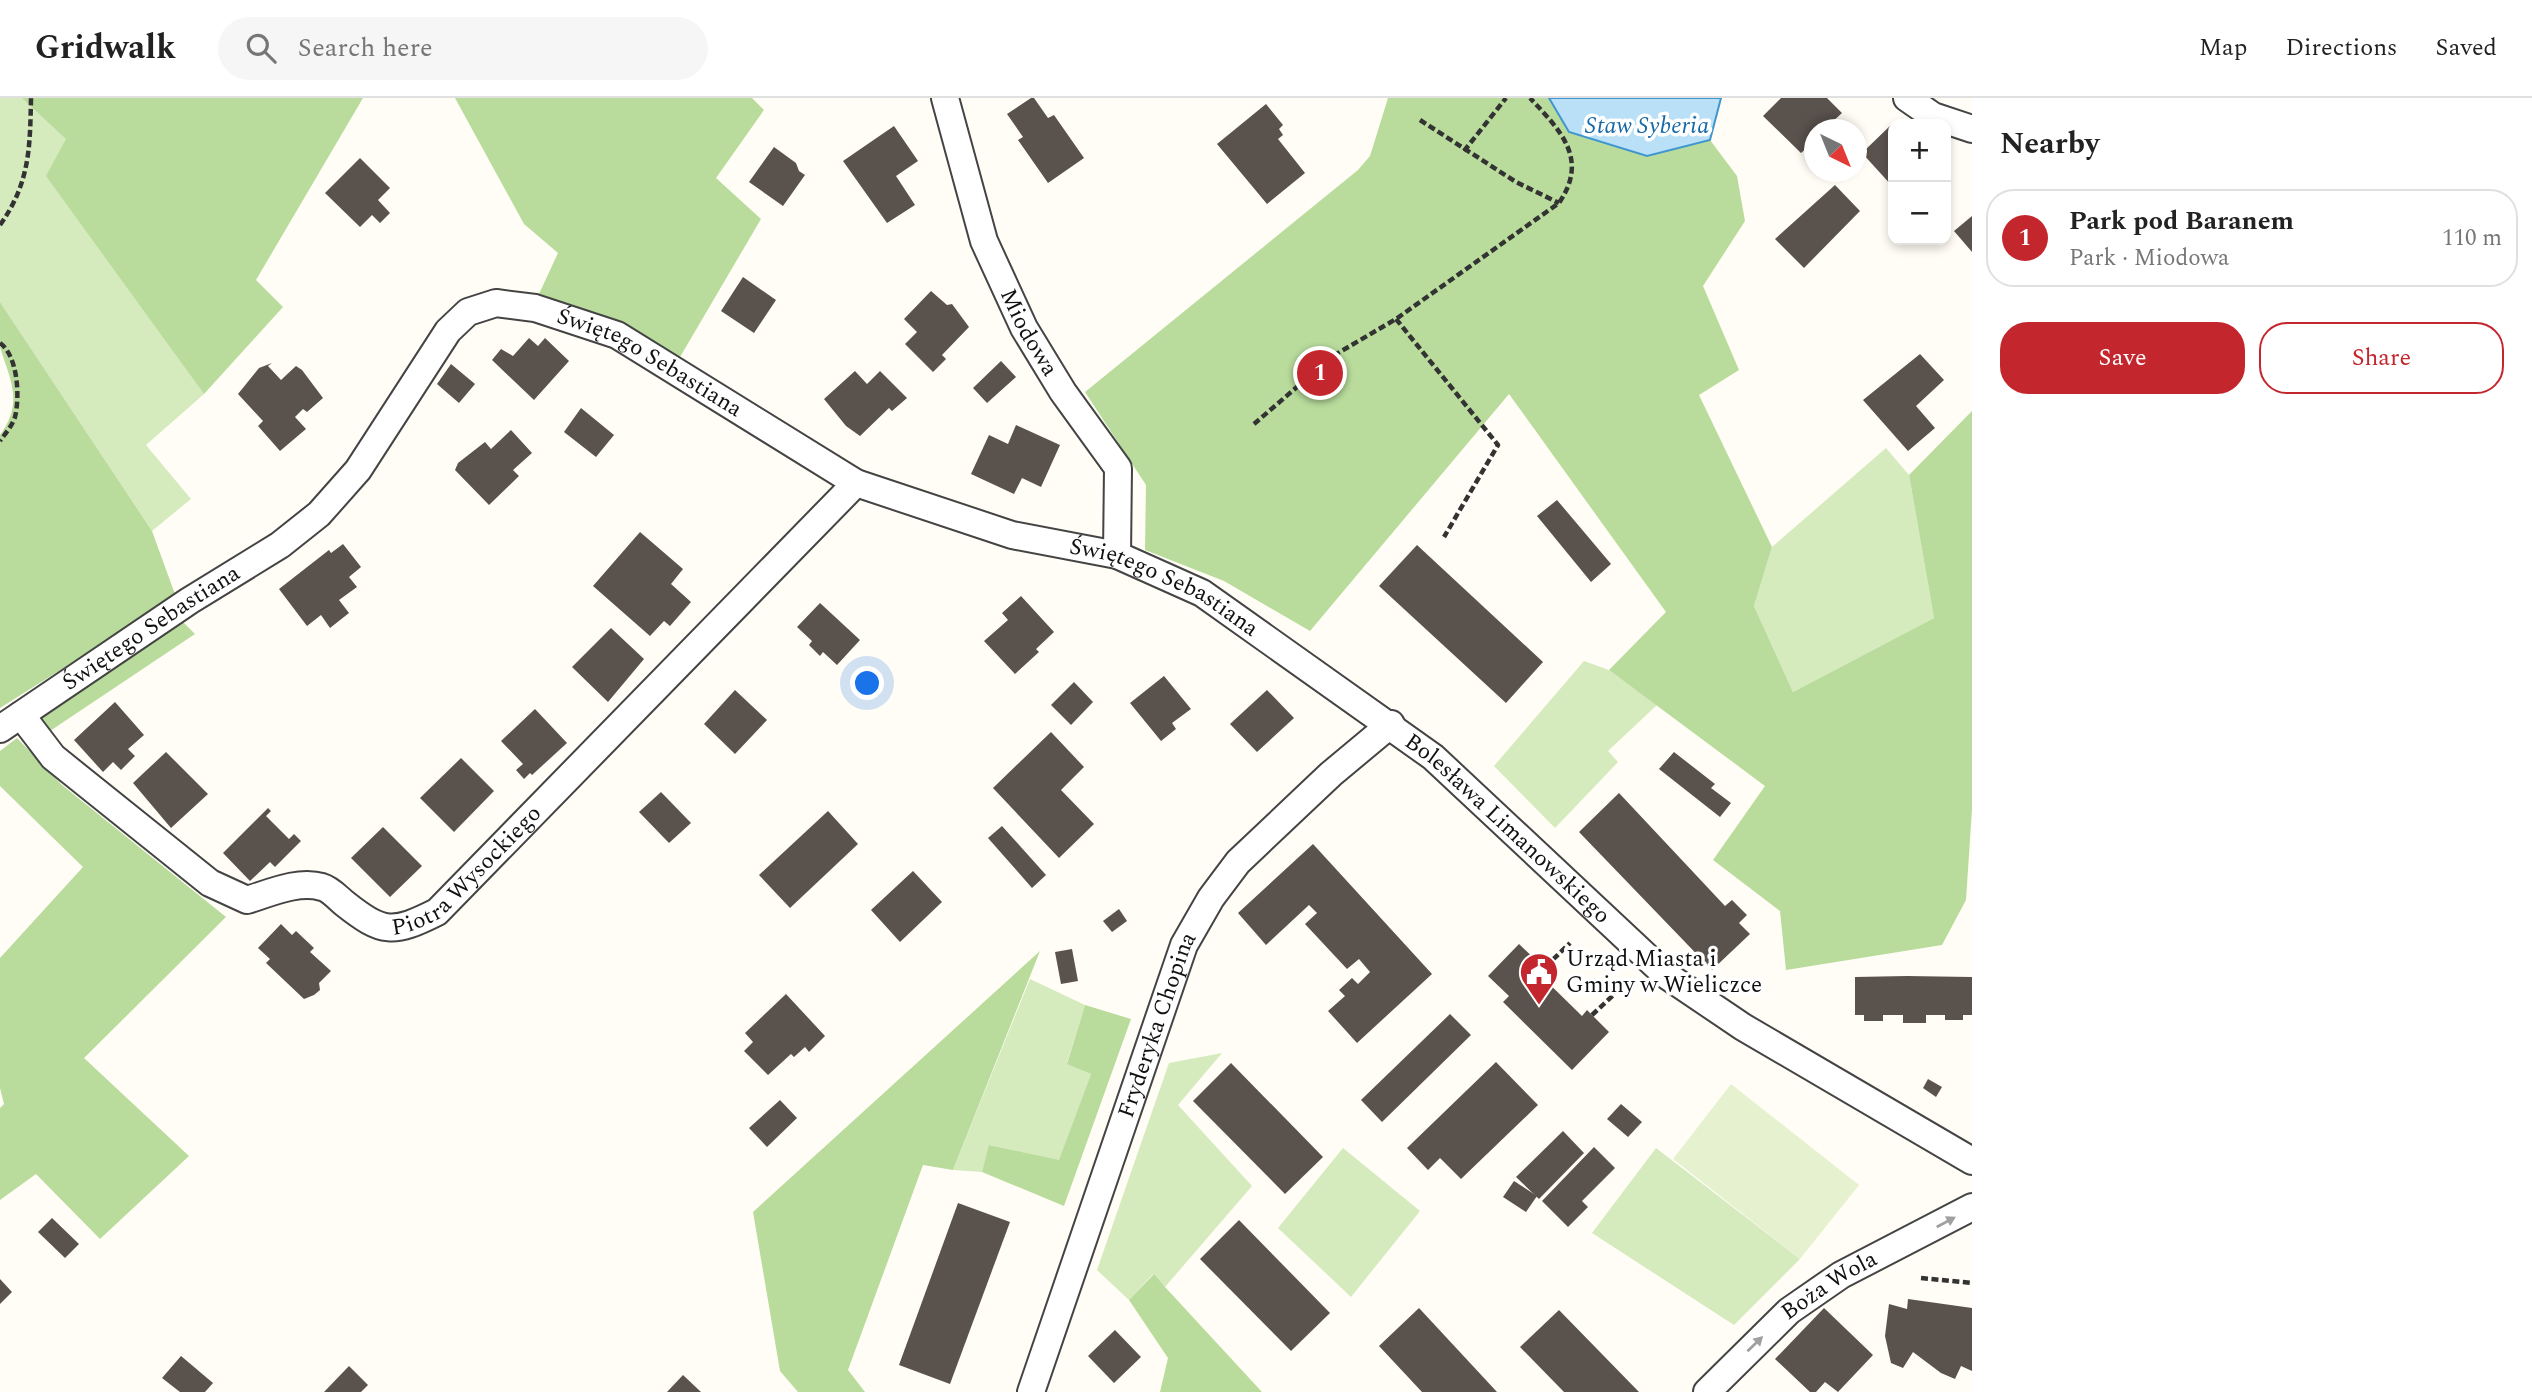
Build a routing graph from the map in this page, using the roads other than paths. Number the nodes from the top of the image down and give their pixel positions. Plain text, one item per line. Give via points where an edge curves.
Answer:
1 (945, 98) edge
2 (1907, 98) edge
3 (1972, 129) edge
4 (856, 483) junction
5 (1117, 555) junction
6 (11, 722) edge
7 (1391, 724) junction
8 (1972, 1161) edge
9 (1972, 1207) edge
10 (1031, 1392) edge
11 (1707, 1392) edge

1 - 5 street, Miodowa via 984,241 1024,328 1118,468
2 - 3 street via 1933,116
4 - 5 street, Świętego Sebastiana via 1012,534
4 - 6 street, Świętego Sebastiana via 617,335 535,307 496,303 468,312 448,331 358,470 319,514 280,545
4 - 6 street, Piotra Wysockiego via 437,912 405,928 372,925 325,887 283,888 247,900 210,883
5 - 7 street, Świętego Sebastiana via 1202,593
7 - 8 street, Bolesława Limanowskiego via 1433,757 1665,975 1743,1027
7 - 10 street, Fryderyka Chopina via 1238,862 1184,945
11 -> 9 street, Boża Wola via 1800,1304 1842,1275

